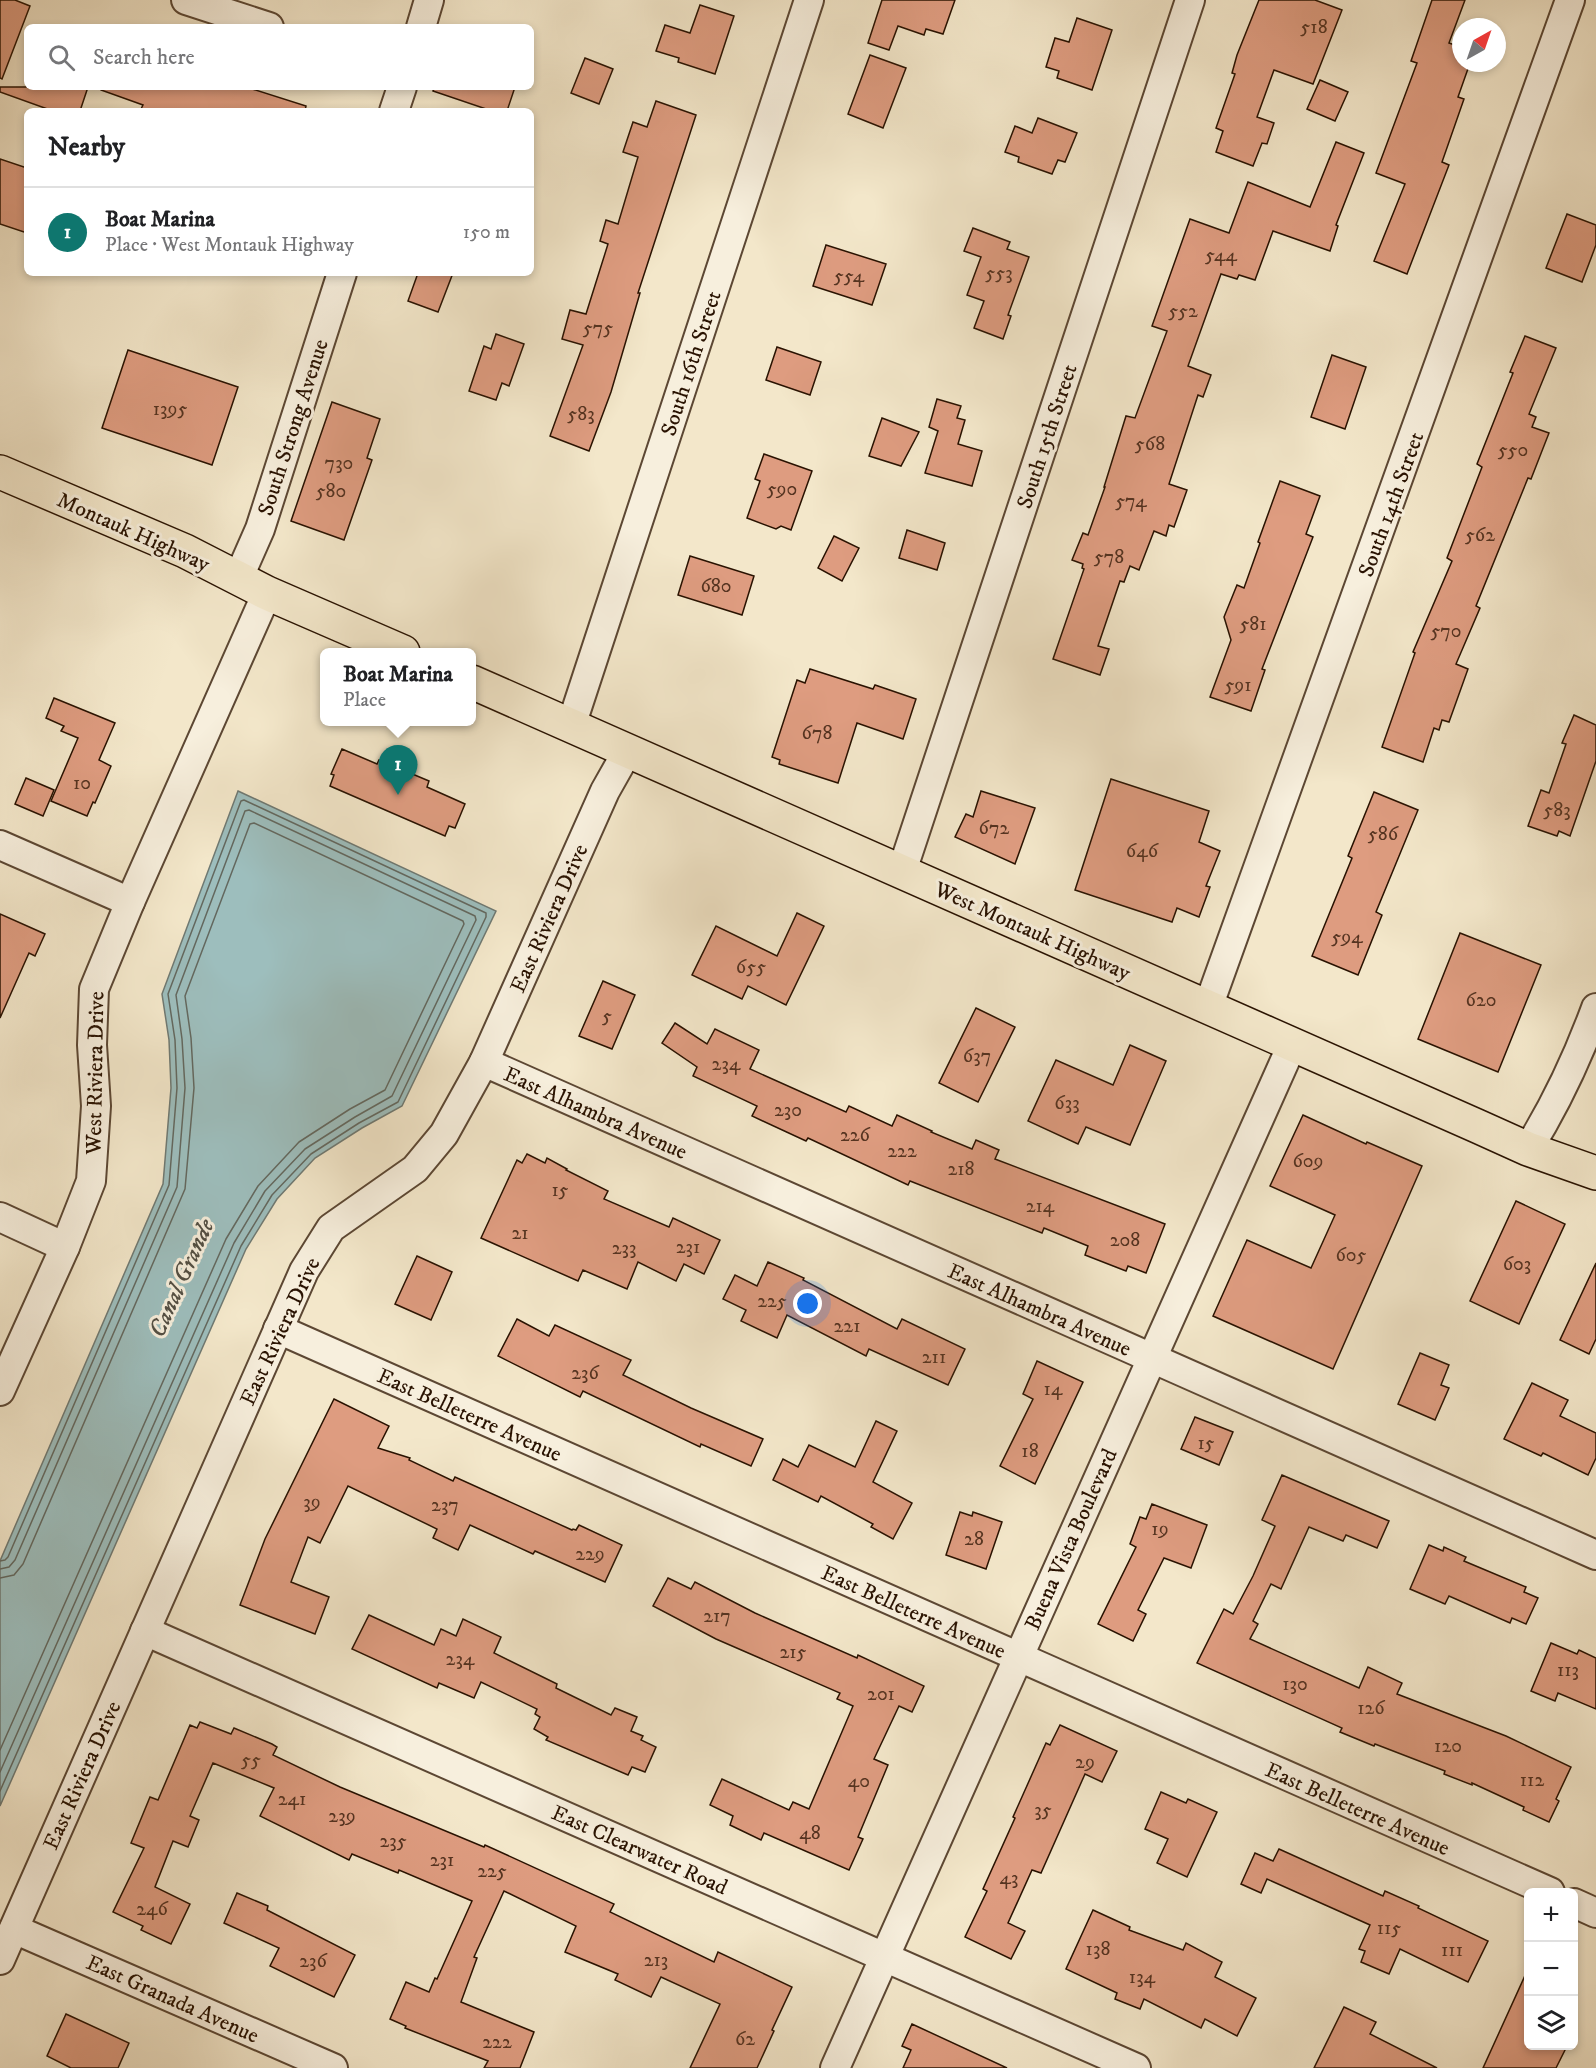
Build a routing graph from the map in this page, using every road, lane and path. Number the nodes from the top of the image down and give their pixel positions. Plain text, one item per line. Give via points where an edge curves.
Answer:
1 (186, 0) edge
2 (429, 0) edge
3 (809, 0) edge
4 (1190, 0) edge
5 (1570, 0) edge
6 (260, 24) edge
7 (422, 24) edge
8 (401, 90) edge
9 (395, 108) edge
10 (341, 276) edge
11 (0, 472) edge
12 (238, 579) junction
13 (267, 593) junction
14 (394, 648) edge
15 (476, 684) edge
16 (571, 726) junction
17 (627, 752) junction
18 (0, 845) edge
19 (902, 871) junction
20 (130, 902) junction
21 (1208, 1008) junction
22 (1596, 1008) edge
23 (1292, 1045) junction
24 (484, 1062) junction
25 (1528, 1149) junction
26 (1596, 1173) edge
27 (0, 1217) edge
28 (65, 1246) junction
29 (278, 1329) junction
30 (1151, 1359) junction
31 (0, 1391) edge
32 (1596, 1555) edge
33 (145, 1631) junction
34 (1018, 1657) junction
35 (1539, 1888) edge
36 (1578, 1905) edge
37 (1596, 1913) edge
38 (14, 1929) junction
39 (885, 1956) junction
40 (0, 1960) edge
41 (333, 2068) edge
42 (835, 2068) edge
43 (1136, 2068) edge

1 - 6 street
2 - 7 street
3 - 16 street, South 16th Street
4 - 19 street, South 15th Street
5 - 21 street, South 14th Street
8 - 9 street
10 - 12 street, South Strong Avenue via 260,529
11 - 12 main road, Montauk Highway via 185,551
12 - 13 main road, Montauk Highway
13 - 14 main road
13 - 20 street, West Riviera Drive
15 - 16 main road, West Montauk Highway
16 - 17 main road, West Montauk Highway
17 - 19 main road, West Montauk Highway
17 - 24 street, East Riviera Drive via 605,791
18 - 20 street
19 - 21 main road, West Montauk Highway
20 - 28 street, West Riviera Drive via 94,989 96,1106 91,1181
21 - 23 main road, West Montauk Highway
22 - 25 street via 1554,1107
23 - 25 main road, West Montauk Highway
23 - 30 street, Buena Vista Boulevard
24 - 29 street, East Riviera Drive via 444,1134 415,1169 331,1228 304,1271
24 - 30 street, East Alhambra Avenue
25 - 26 main road, West Montauk Highway
27 - 28 street
28 - 31 street, West Riviera Drive
29 - 33 street, East Riviera Drive
29 - 34 street, East Belleterre Avenue
30 - 32 street, East Alhambra Avenue
30 - 34 street, Buena Vista Boulevard
33 - 38 street, East Riviera Drive
33 - 39 street, East Clearwater Road
34 - 35 street, East Belleterre Avenue
34 - 39 street, Buena Vista Boulevard
36 - 37 street
38 - 40 street, East Riviera Drive
38 - 41 street, East Granada Avenue
39 - 42 street, Buena Vista Boulevard
39 - 43 street, East Clearwater Road

